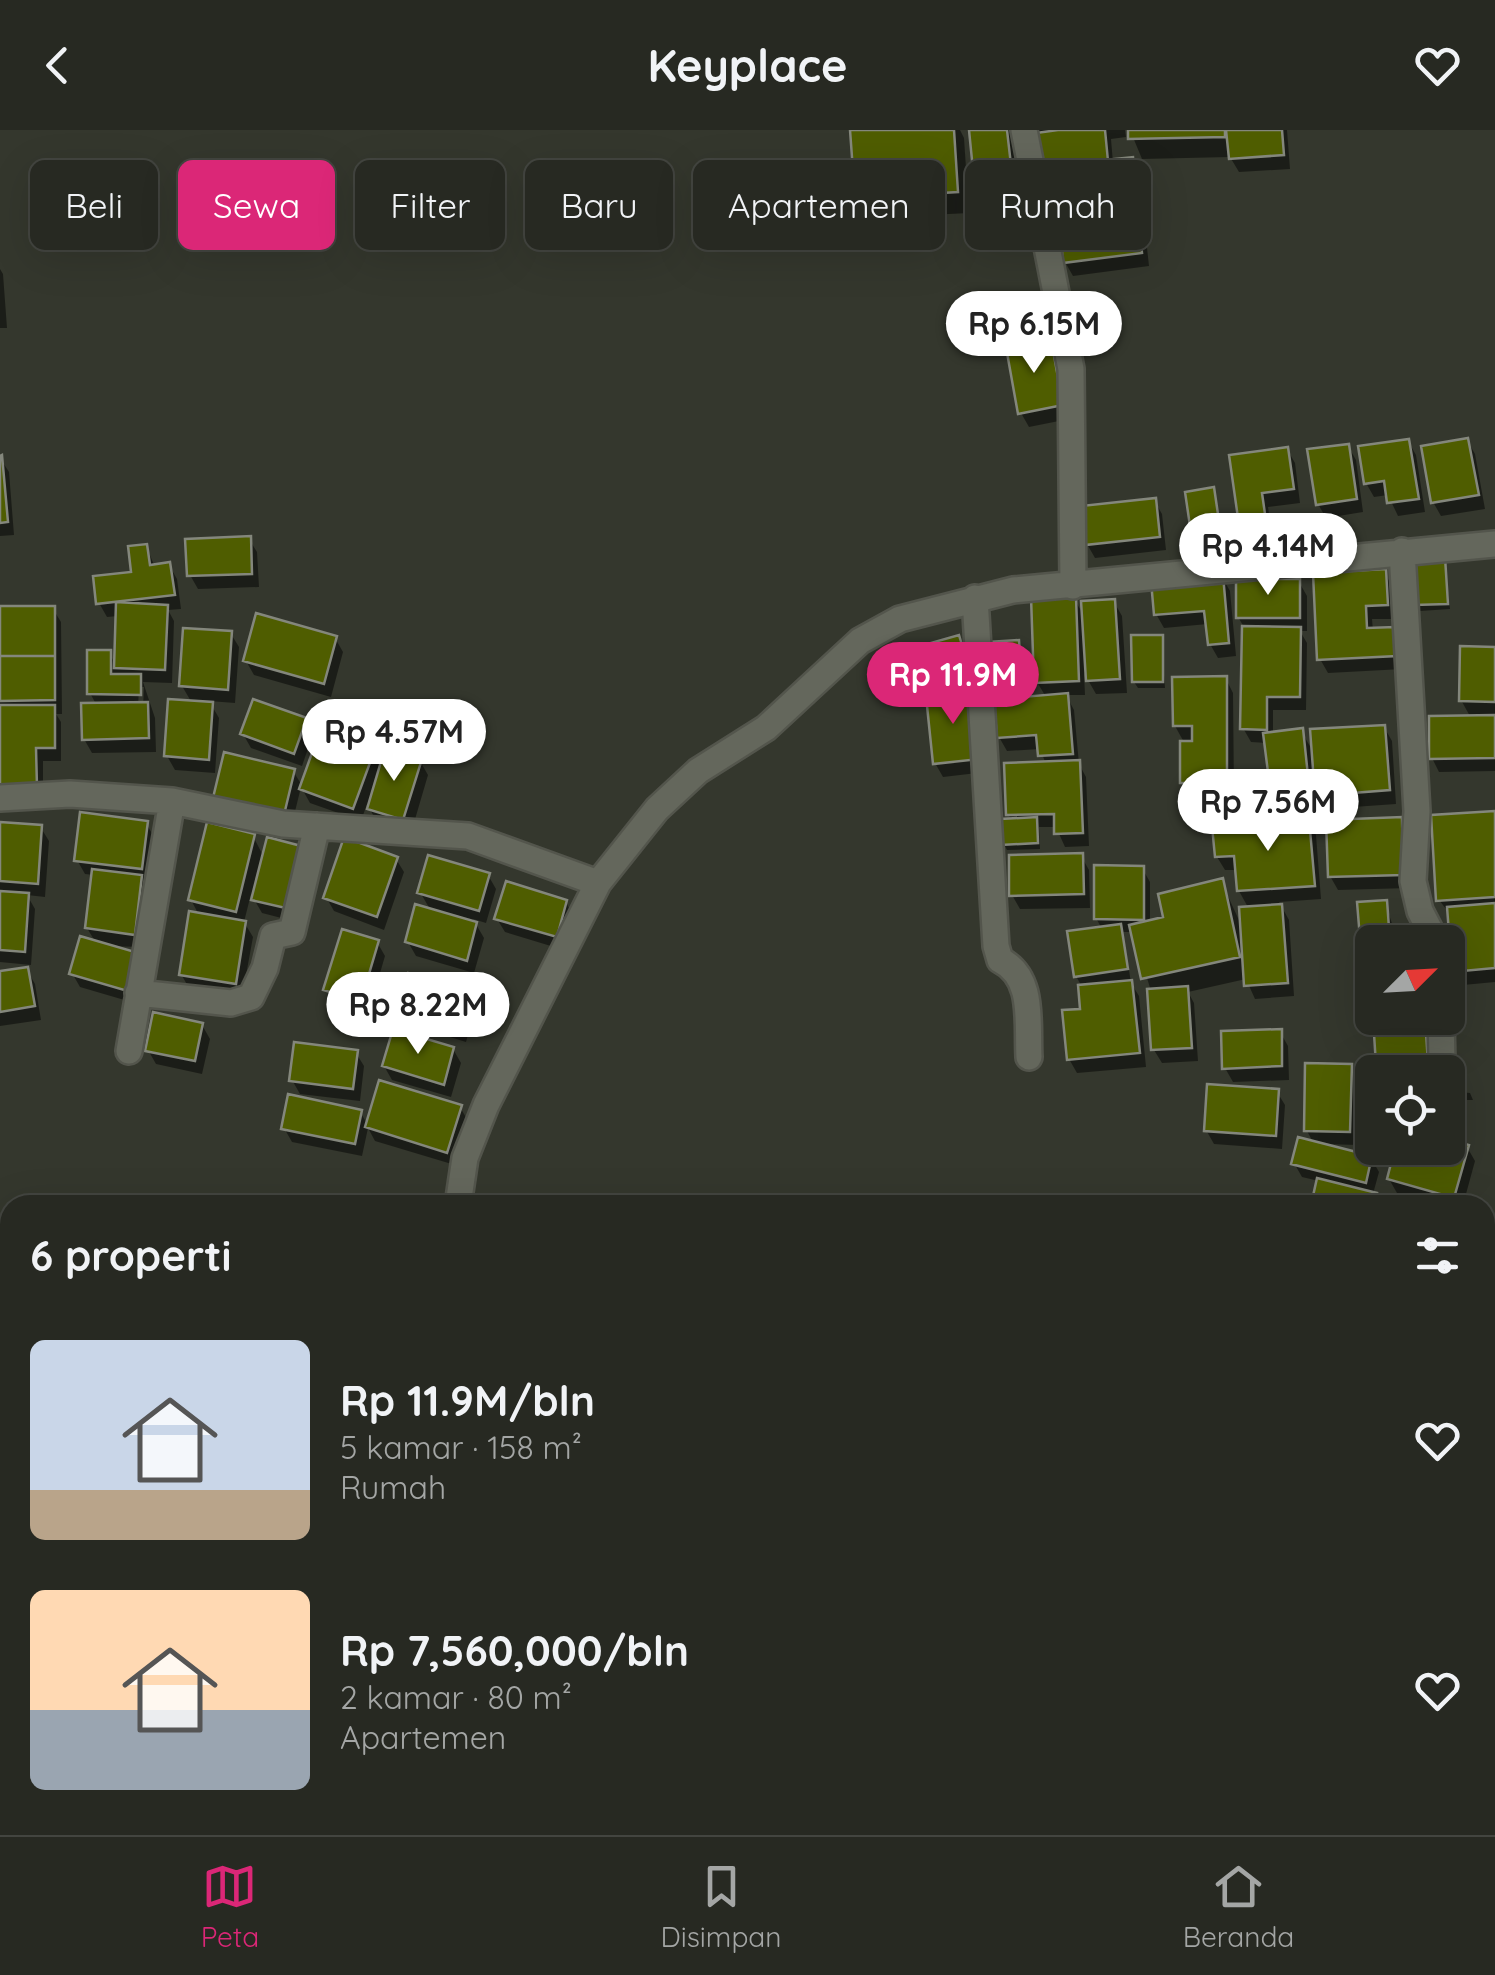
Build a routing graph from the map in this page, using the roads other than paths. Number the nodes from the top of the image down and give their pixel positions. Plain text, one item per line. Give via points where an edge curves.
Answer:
1 (1024, 130) edge
2 (1495, 544) edge
3 (1402, 551) junction
4 (1073, 586) junction
5 (975, 598) junction
6 (0, 798) edge
7 (172, 801) junction
8 (317, 826) junction
9 (598, 882) junction
10 (1427, 925) edge
11 (138, 994) junction
12 (129, 1051) dead end
13 (1029, 1058) dead end
14 (459, 1195) edge

1 - 4 street via 1071,368
2 - 3 street
3 - 4 street
3 - 10 street via 1417,811 1413,880
4 - 5 street
5 - 9 street via 900,619 860,641 766,728 698,771 656,808
5 - 13 street via 996,946 1025,986
6 - 7 street via 70,794
7 - 8 street
7 - 11 street
8 - 9 street via 468,836
8 - 11 street via 292,932 273,936 251,997 231,1003
9 - 14 street via 486,1104 465,1158
11 - 12 street

